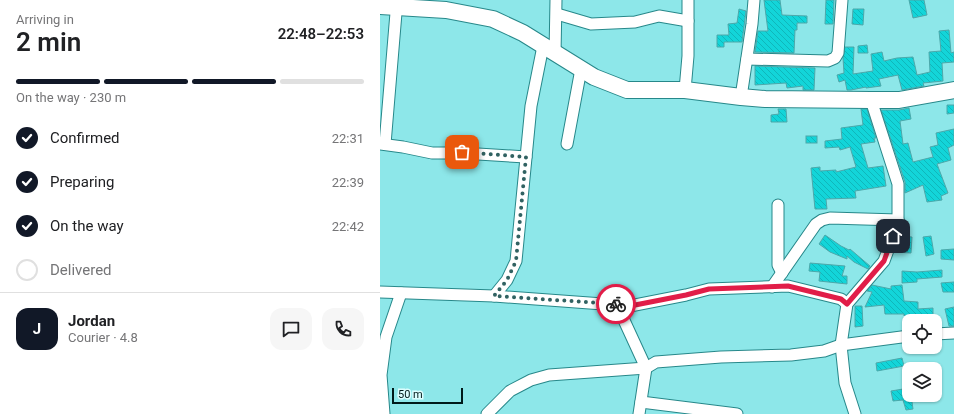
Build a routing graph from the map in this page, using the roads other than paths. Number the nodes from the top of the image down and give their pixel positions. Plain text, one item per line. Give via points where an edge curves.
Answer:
1 (556, 0) edge
2 (688, 0) edge
3 (754, 0) edge
4 (842, 0) edge
5 (397, 4) edge
6 (446, 5) edge
7 (380, 6) edge
8 (557, 14) junction
9 (688, 21) junction
10 (549, 50) junction
11 (747, 59) junction
12 (581, 69) junction
13 (685, 90) junction
14 (954, 90) edge
15 (741, 97) junction
16 (872, 100) junction
17 (383, 144) edge
18 (566, 144) dead end
19 (526, 157) junction
20 (778, 205) dead end
21 (898, 220) junction
22 (782, 273) junction
23 (772, 287) junction
24 (380, 292) edge
25 (402, 293) junction
26 (494, 296) junction
27 (617, 304) junction
28 (847, 304) junction
29 (954, 333) edge
30 (942, 334) edge
31 (902, 337) edge
32 (841, 345) junction
33 (646, 368) junction
34 (641, 402) junction
35 (384, 414) edge
36 (487, 414) edge
37 (639, 414) edge
38 (737, 414) edge
39 (855, 414) edge

1 - 8 street
2 - 9 street
3 - 11 street
4 - 11 street via 838,53 835,58 828,61
5 - 6 street
5 - 7 street
5 - 17 street
6 - 10 street via 493,19 523,33
8 - 9 street via 591,24 635,22 659,16
8 - 10 street
9 - 13 street
10 - 12 street
10 - 19 street via 531,106
11 - 15 street
12 - 13 street via 627,90
12 - 18 street
13 - 15 street
14 - 16 street via 899,100
15 - 16 street
16 - 21 street via 898,184
17 - 19 street via 432,153 462,152
19 - 26 street via 516,261 507,280
20 - 22 street via 778,264
21 - 22 street via 822,220 816,224
21 - 28 street via 884,261
22 - 23 street
23 - 27 street via 709,289 630,306
23 - 28 street via 788,286 841,299
24 - 25 street
25 - 26 street
25 - 35 street via 386,337 381,375
26 - 27 street
27 - 33 street
28 - 32 street
29 - 30 street
31 - 32 street
32 - 33 street via 824,351 656,362
32 - 39 street via 845,383
33 - 34 street
33 - 36 street via 543,376 510,391
34 - 37 street
34 - 38 street

